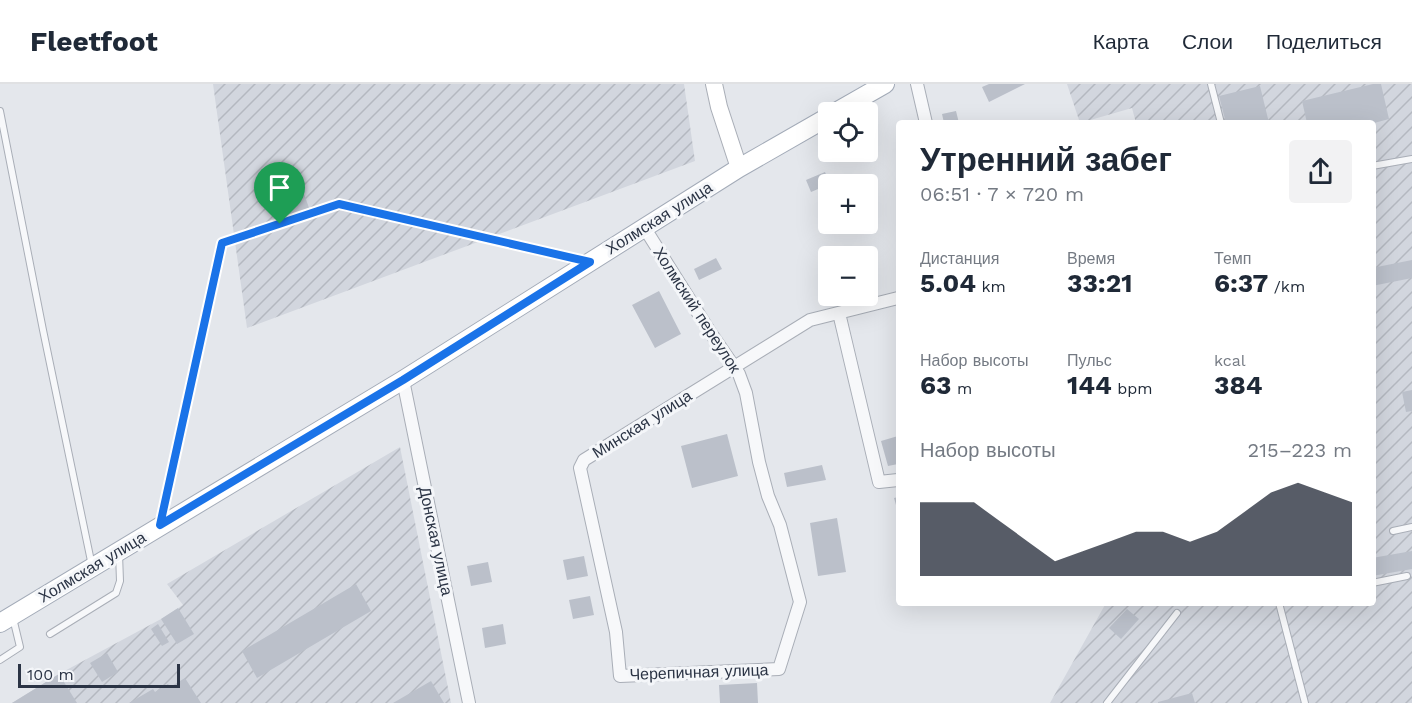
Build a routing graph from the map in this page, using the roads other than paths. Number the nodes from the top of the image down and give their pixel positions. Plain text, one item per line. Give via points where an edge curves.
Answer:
1 (714, 84) edge
2 (885, 84) edge
3 (917, 84) edge
4 (1211, 84) edge
5 (854, 102) edge
6 (0, 111) edge
7 (925, 120) edge
8 (1220, 120) edge
9 (818, 123) edge
10 (1412, 159) edge
11 (1376, 165) edge
12 (739, 168) junction
13 (644, 227) junction
14 (590, 262) junction
15 (896, 299) edge
16 (839, 313) junction
17 (734, 367) junction
18 (403, 380) junction
19 (896, 480) edge
20 (160, 525) junction
21 (1412, 527) edge
22 (1393, 531) dead end
23 (119, 550) junction
24 (92, 567) junction
25 (1407, 576) dead end
26 (1376, 582) edge
27 (800, 602) joint
28 (1280, 606) edge
29 (1177, 613) dead end
30 (6, 619) edge
31 (50, 634) dead end
32 (0, 660) edge
33 (620, 676) joint
34 (469, 703) edge
35 (1107, 703) edge
36 (1305, 703) edge

1 - 12 main road
2 - 5 main road
3 - 7 street
4 - 8 lane
6 - 24 lane
9 - 12 main road, Холмская улица
10 - 11 lane
12 - 13 main road, Холмская улица
13 - 14 main road, Холмская улица
13 - 17 street, Холмский переулок
14 - 18 main road, Холмская улица
14 - 20 lane via 339,204 222,243
15 - 16 street, Минская улица
16 - 17 street, Минская улица via 810,320
16 - 19 street via 879,482
17 - 27 street, Холмский переулок via 746,393 762,473
17 - 33 street, Минская улица via 584,460 580,468 616,632
18 - 20 main road, Холмская улица
18 - 34 street, Донская улица
20 - 23 main road, Холмская улица
21 - 22 lane
23 - 24 main road, Холмская улица
23 - 31 lane via 120,581 116,593
24 - 30 main road, Холмская улица
25 - 26 lane
27 - 33 street, Черепичная улица via 779,669
28 - 36 lane
29 - 35 lane
30 - 32 lane via 20,647

